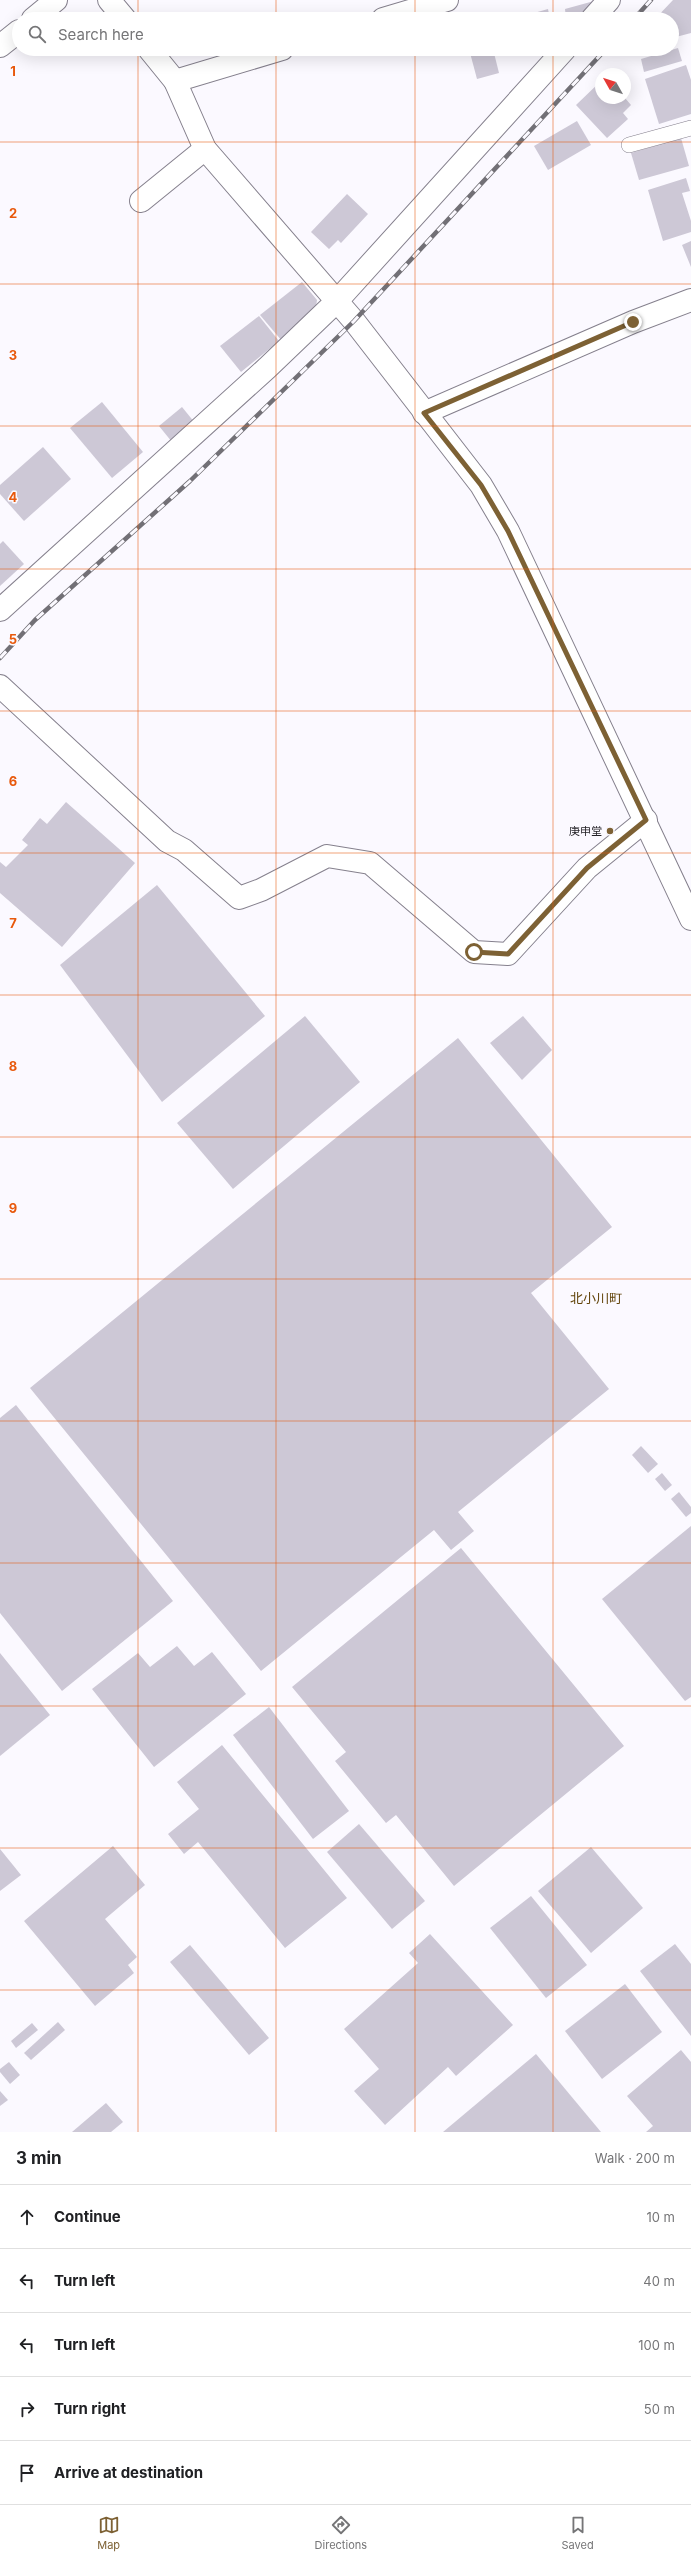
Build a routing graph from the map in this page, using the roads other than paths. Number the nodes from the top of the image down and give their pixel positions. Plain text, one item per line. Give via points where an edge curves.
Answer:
1 (56, 0) edge
2 (109, 0) edge
3 (447, 0) edge
4 (609, 0) edge
5 (41, 12) edge
6 (119, 12) edge
7 (407, 12) edge
8 (598, 12) edge
9 (12, 37) edge
10 (0, 46) edge
11 (155, 56) edge
12 (259, 56) edge
13 (559, 56) edge
14 (175, 81) junction
15 (691, 128) edge
16 (629, 145) dead end
17 (205, 149) junction
18 (141, 201) dead end
19 (691, 300) edge
20 (337, 301) junction
21 (424, 413) junction
22 (0, 610) edge
23 (0, 686) edge
24 (646, 820) junction
25 (691, 919) edge

1 - 5 street
2 - 6 street
3 - 7 street
4 - 8 street
9 - 10 street
11 - 14 street
12 - 14 street
13 - 20 street
14 - 17 street
15 - 16 lane
17 - 18 street
17 - 20 street
19 - 21 street via 633,322
20 - 21 street
20 - 22 street via 267,368
21 - 24 street via 481,485 508,531
23 - 24 street via 167,841 184,850 239,898 262,890 327,856 370,863 474,952 508,954 587,868
24 - 25 street

